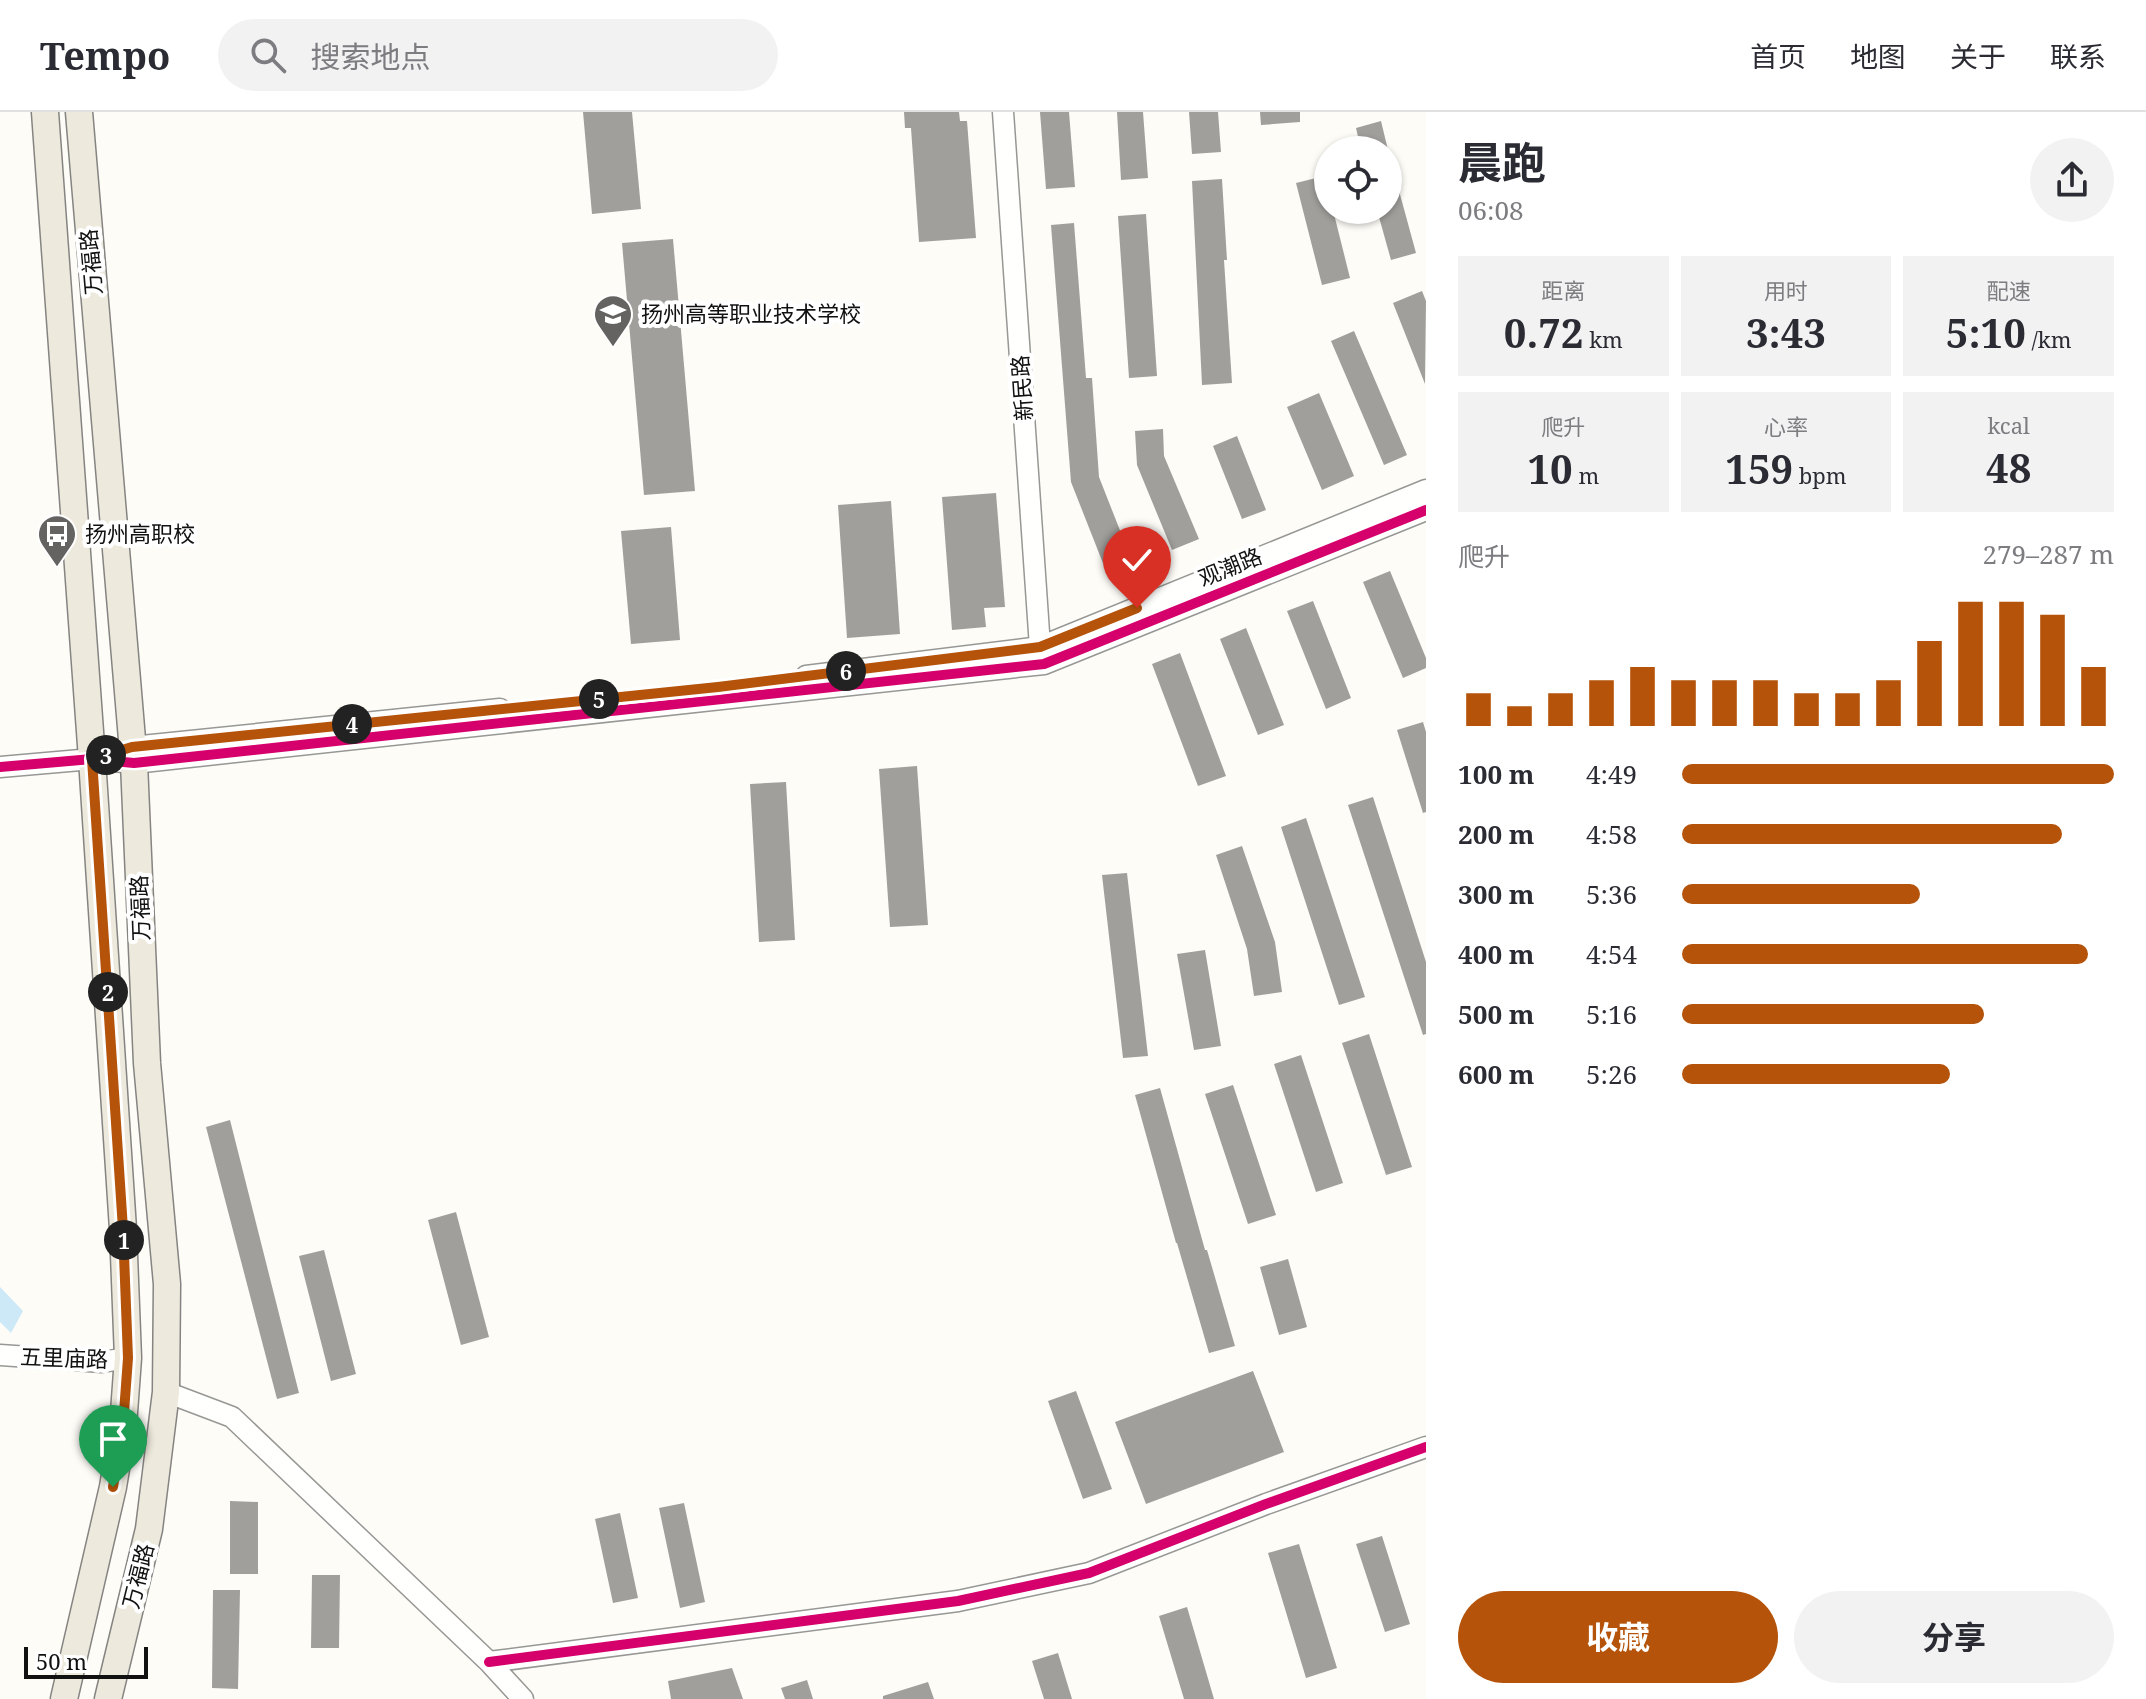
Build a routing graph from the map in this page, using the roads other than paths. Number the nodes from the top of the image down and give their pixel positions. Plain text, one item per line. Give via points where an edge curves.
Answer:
1 (45, 112) edge
2 (79, 112) edge
3 (1003, 112) edge
4 (1426, 490) edge
5 (1426, 510) edge
6 (1042, 656) junction
7 (133, 755) junction
8 (92, 759) junction
9 (0, 767) edge
10 (0, 1355) edge
11 (128, 1358) junction
12 (166, 1392) junction
13 (1426, 1447) edge
14 (489, 1662) junction
15 (64, 1699) edge
16 (108, 1699) edge
17 (523, 1699) edge

1 - 8 main road, 万福路
2 - 7 main road, 万福路
3 - 6 street, 新民路
4 - 6 street, 观潮路
5 - 6 street, 观潮路
6 - 7 street, 观潮路
7 - 8 street, 观潮路
7 - 12 main road, 万福路 via 147,1063 167,1284
8 - 9 street, 观潮路
8 - 11 main road, 万福路
10 - 11 street, 五里庙路 via 102,1362
11 - 15 main road, 万福路 via 113,1487
12 - 14 street via 232,1417
12 - 16 main road, 万福路 via 149,1529
13 - 14 street via 1089,1573 958,1601
14 - 17 street

